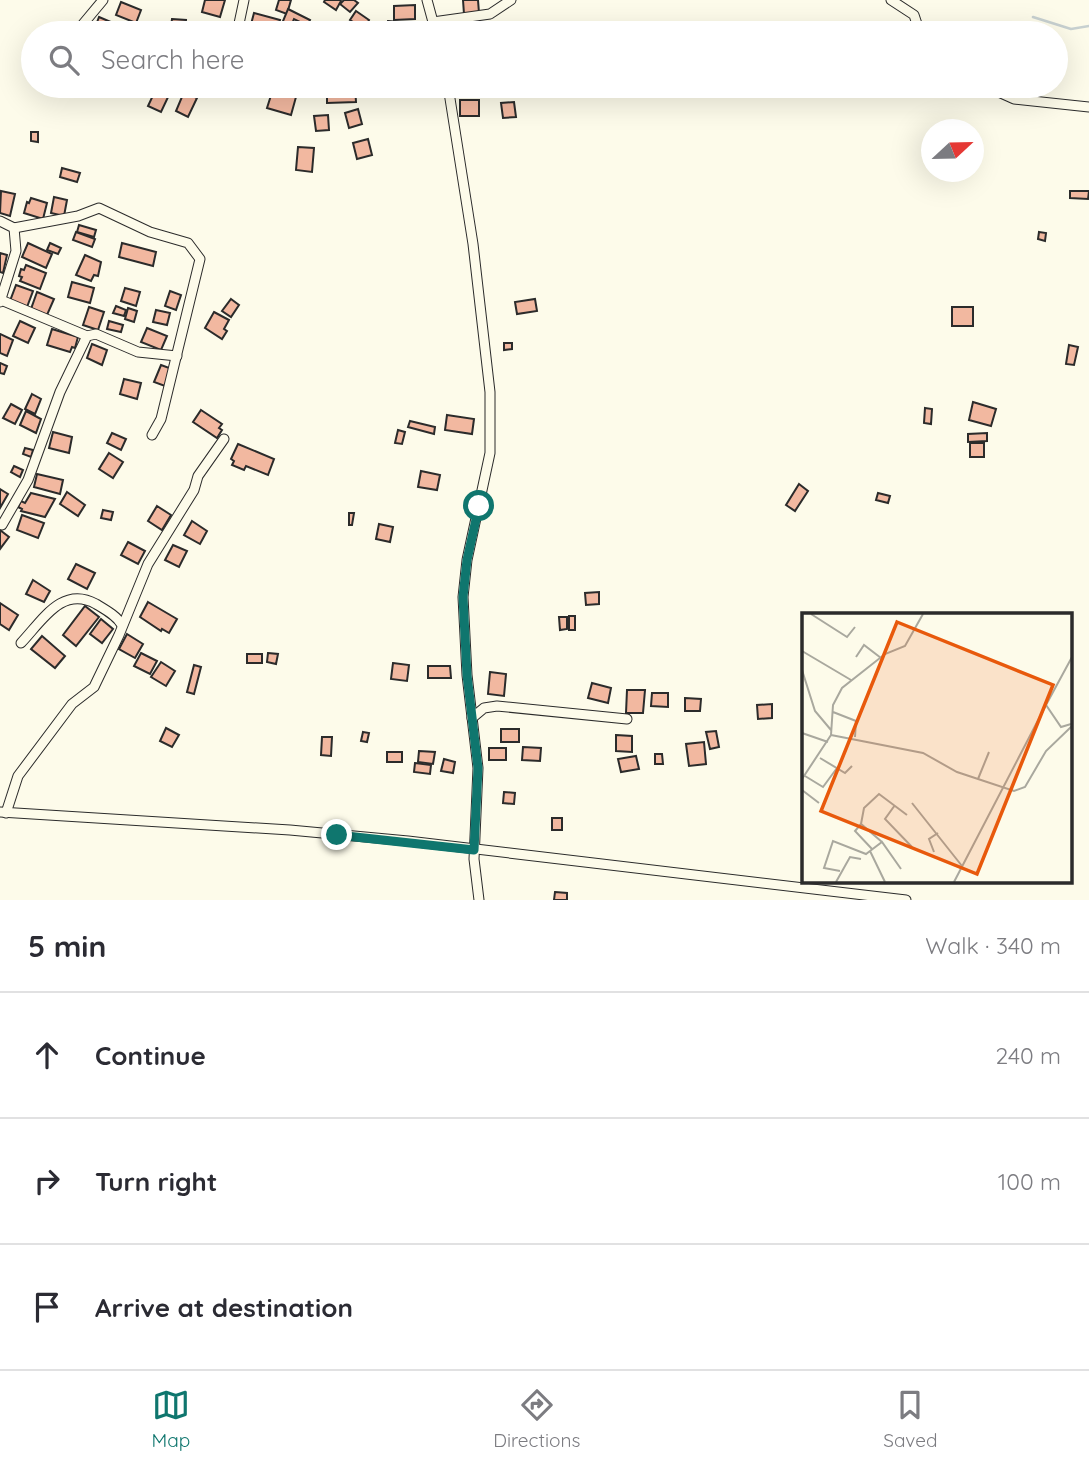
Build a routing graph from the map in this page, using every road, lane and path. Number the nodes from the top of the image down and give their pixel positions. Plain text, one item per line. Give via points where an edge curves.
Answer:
1 (103, 0) edge
2 (244, 0) edge
3 (427, 0) edge
4 (510, 0) edge
5 (891, 0) edge
6 (86, 21) edge
7 (240, 21) edge
8 (433, 21) edge
9 (440, 21) edge
10 (916, 21) edge
11 (450, 98) edge
12 (1012, 98) edge
13 (1089, 107) edge
14 (0, 221) edge
15 (14, 228) junction
16 (0, 301) edge
17 (88, 336) junction
18 (177, 356) junction
19 (152, 435) dead end
20 (224, 439) dead end
21 (2, 525) edge
22 (122, 625) junction
23 (21, 643) dead end
24 (472, 718) junction
25 (627, 719) dead end
26 (3, 812) edge
27 (474, 850) junction
28 (479, 900) edge
29 (906, 900) edge

1 - 6 street
2 - 7 street
3 - 8 street
4 - 9 street via 490,14
5 - 10 street
11 - 24 street via 490,392 490,453 463,597
12 - 13 street
14 - 15 street
15 - 16 street via 16,251
15 - 18 street via 99,208 150,232 188,243 200,259
16 - 17 street
17 - 18 street via 96,334 138,352
17 - 21 street via 60,392 28,480
18 - 19 street via 161,419
20 - 22 street via 148,564
22 - 23 street via 100,607 75,597 47,614
22 - 26 street via 94,687 72,704 18,776
24 - 25 street via 484,708 497,706
24 - 27 street via 478,768
26 - 27 street via 290,830
27 - 28 street
27 - 29 street

